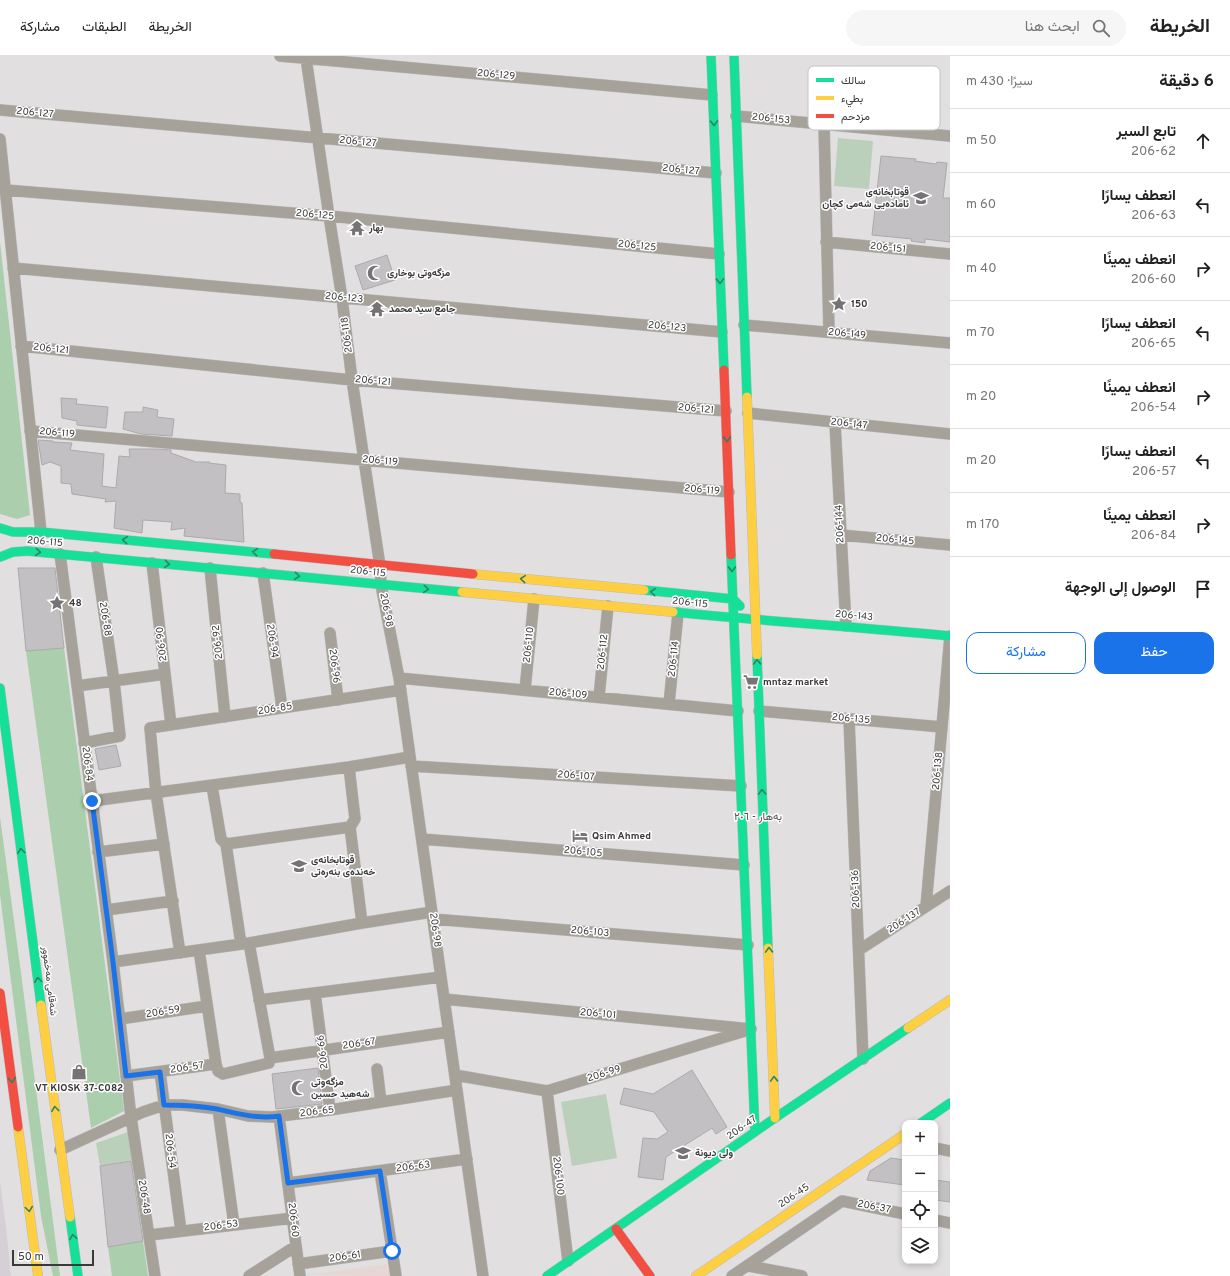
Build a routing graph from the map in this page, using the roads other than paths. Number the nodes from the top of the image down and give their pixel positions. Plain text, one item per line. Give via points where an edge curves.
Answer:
1 (280, 56) edge
2 (711, 56) edge
3 (734, 56) edge
4 (307, 57) edge
5 (712, 94) junction
6 (0, 110) edge
7 (736, 116) junction
8 (808, 123) edge
9 (824, 130) edge
10 (887, 130) edge
11 (950, 136) edge
12 (318, 138) junction
13 (0, 139) edge
14 (716, 173) junction
15 (5, 190) junction
16 (329, 216) junction
17 (826, 242) junction
18 (719, 254) junction
19 (950, 254) edge
20 (13, 268) junction
21 (342, 298) junction
22 (744, 325) junction
23 (722, 332) junction
24 (829, 332) junction
25 (950, 343) edge
26 (21, 346) junction
27 (352, 380) junction
28 (726, 411) junction
29 (748, 413) junction
30 (835, 422) junction
31 (30, 431) junction
32 (950, 434) edge
33 (364, 459) junction
34 (729, 492) junction
35 (0, 528) edge
36 (40, 532) junction
37 (841, 535) junction
38 (18, 541) junction
39 (950, 545) edge
40 (60, 554) junction
41 (0, 557) edge
42 (96, 558) junction
43 (152, 563) junction
44 (380, 566) junction
45 (210, 568) junction
46 (263, 573) junction
47 (381, 584) junction
48 (534, 599) junction
49 (733, 599) junction
50 (608, 606) junction
51 (678, 613) junction
52 (734, 618) junction
53 (756, 620) junction
54 (846, 626) junction
55 (330, 633) dead end
56 (950, 636) edge
57 (165, 674) junction
58 (399, 678) junction
59 (114, 681) junction
60 (77, 686) junction
61 (0, 688) edge
62 (401, 690) junction
63 (525, 690) junction
64 (598, 697) junction
65 (338, 700) junction
66 (669, 704) junction
67 (282, 708) junction
68 (738, 711) junction
69 (759, 711) junction
70 (225, 717) junction
71 (850, 719) junction
72 (171, 725) junction
73 (942, 727) junction
74 (84, 743) junction
75 (411, 762) junction
76 (349, 767) junction
77 (212, 786) junction
78 (741, 786) junction
79 (156, 793) junction
80 (92, 801) junction
81 (350, 827) junction
82 (422, 839) junction
83 (164, 844) junction
84 (226, 844) junction
85 (98, 852) junction
86 (744, 865) junction
87 (950, 891) edge
88 (173, 901) junction
89 (926, 906) junction
90 (106, 910) junction
91 (433, 915) junction
92 (362, 923) junction
93 (245, 944) junction
94 (748, 945) junction
95 (199, 950) junction
96 (859, 950) junction
97 (180, 953) junction
98 (113, 962) junction
99 (441, 977) junction
100 (0, 993) edge
101 (315, 993) junction
102 (444, 999) junction
103 (259, 1000) junction
104 (950, 1000) edge
105 (207, 1006) junction
106 (120, 1019) junction
107 (751, 1029) junction
108 (449, 1032) junction
109 (322, 1050) junction
110 (863, 1059) junction
111 (267, 1061) junction
112 (216, 1064) junction
113 (377, 1069) dead end
114 (160, 1072) junction
115 (455, 1075) junction
116 (126, 1076) junction
117 (457, 1090) junction
118 (548, 1091) junction
119 (381, 1102) junction
120 (950, 1103) edge
121 (164, 1105) junction
122 (218, 1109) junction
123 (330, 1110) junction
124 (279, 1116) junction
125 (131, 1117) junction
126 (775, 1118) junction
127 (924, 1120) edge
128 (755, 1132) junction
129 (902, 1136) edge
130 (938, 1149) edge
131 (60, 1150) junction
132 (950, 1151) edge
133 (467, 1160) junction
134 (380, 1171) junction
135 (288, 1183) junction
136 (902, 1213) edge
137 (292, 1218) junction
138 (938, 1221) edge
139 (950, 1223) edge
140 (234, 1225) junction
141 (616, 1229) junction
142 (181, 1231) junction
143 (150, 1235) junction
144 (296, 1246) junction
145 (392, 1251) junction
146 (568, 1261) junction
147 (298, 1264) junction
148 (749, 1266) junction
149 (38, 1276) edge
150 (78, 1276) edge
151 (155, 1276) edge
152 (249, 1276) edge
153 (300, 1276) edge
154 (396, 1276) edge
155 (483, 1276) edge
156 (547, 1276) edge
157 (650, 1276) edge
158 (696, 1276) edge
159 (732, 1276) edge
160 (802, 1276) edge

1 - 4 street, 206-129
2 - 5 main road
3 - 7 main road
4 - 5 street, 206-129
4 - 12 street, 206-118
5 -> 14 main road
6 - 12 street, 206-127
7 - 8 street, 206-153
7 - 22 main road
9 - 17 street
10 - 11 street, 206-153
12 - 14 street, 206-127
12 - 16 street, 206-118
13 - 15 street
14 - 18 main road
15 - 16 street, 206-125
15 - 20 street
16 - 18 street, 206-125
16 - 21 street, 206-118
17 - 19 street, 206-151
17 - 24 street
18 -> 23 main road
20 - 21 street, 206-123
20 - 26 street
21 - 23 street, 206-123
21 - 27 street, 206-118
22 - 24 street, 206-149
22 - 29 main road
23 - 28 main road
24 - 25 street, 206-149
26 - 27 street, 206-121
26 - 31 street
27 - 28 street, 206-121
27 - 33 street, 206-118
28 -> 34 main road
29 - 30 street, 206-147
29 - 53 main road
30 - 32 street, 206-147
30 - 37 street, 206-144
31 - 33 street, 206-119
31 - 36 street
33 - 34 street, 206-119
33 - 44 street, 206-118
34 -> 49 main road
35 - 38 main road, 206-115
36 - 38 main road, 206-115
44 -> 36 main road, 206-115
37 - 39 street, 206-145
37 - 54 street, 206-144
38 -> 40 main road, 206-115
38 - 41 main road, 206-115 via 9,552
40 - 42 main road, 206-115
40 - 60 street, 206-84
42 - 43 main road, 206-115
42 - 59 street, 206-88
43 -> 45 main road, 206-115
43 - 57 street, 206-90
44 - 47 street, 206-98
49 -> 44 main road, 206-115
45 - 46 main road, 206-115
45 - 70 street, 206-92
46 -> 47 main road, 206-115
46 - 67 street, 206-94
47 -> 48 main road, 206-115
47 - 58 street, 206-98
48 - 50 main road, 206-115
48 - 63 street, 206-110
49 - 52 main road
49 - 53 main road
50 - 51 main road, 206-115
50 - 64 street, 206-112
51 - 52 main road, 206-115
51 - 66 street, 206-114
52 - 53 main road, 206-115
52 - 68 main road
53 - 54 main road, 206-143
69 -> 53 main road
54 - 56 main road, 206-143
55 - 65 street, 206-96
56 - 73 street, 206-138
57 - 59 street
57 - 72 street, 206-90
58 - 62 street, 206-98
58 - 63 street, 206-109
59 - 60 street
59 - 74 street, 206-88 via 120,736
60 - 74 street, 206-84
131 -> 61 main road, شەقامی مەخموور
62 - 65 street, 206-85
62 - 75 street, 206-98
63 - 64 street, 206-109
64 - 66 street, 206-109
65 - 67 street, 206-85
66 - 68 street, 206-109
67 - 70 street, 206-85
68 - 78 main road
69 - 71 street, 206-135
126 -> 69 main road
70 - 72 street, 206-85
71 - 73 street, 206-135
71 - 96 street, 206-136
72 - 79 street, 206-85 via 150,728
73 - 89 street, 206-138
74 - 80 street, 206-84
75 - 76 street, 206-107
75 - 78 street, 206-107
75 - 82 street, 206-98
76 - 77 street, 206-107
76 - 81 street via 355,819
77 - 79 street, 206-107
77 - 84 street via 221,839
78 - 86 main road
79 - 80 street, 206-107
79 - 83 street
80 - 85 street, 206-84
81 - 84 street
81 - 92 street
82 - 86 street, 206-105
82 - 91 street, 206-98
83 - 85 street
83 - 88 street
84 - 93 street
85 - 90 street, 206-84
86 - 94 main road
87 - 89 street, 206-137
88 - 90 street
88 - 97 street
89 - 96 street, 206-137
90 - 98 street, 206-84
91 - 92 street, 206-103
91 - 94 street, 206-103
91 - 99 street, 206-98
92 - 93 street, 206-103
93 - 95 street, 206-103
93 - 103 street
94 - 107 main road
95 - 97 street, 206-103
95 - 105 street
96 - 110 street, 206-136
97 - 98 street, 206-103
98 - 106 street, 206-84
99 - 101 street
99 - 102 street, 206-98
100 -> 149 main road
101 - 103 street
101 - 109 street, 206-66
102 - 107 street, 206-101
102 - 108 street, 206-98
103 - 111 street
104 - 110 main road, 206-47
105 - 106 street, 206-59
105 - 112 street
106 - 116 street, 206-84
107 - 118 street, 206-99
107 - 128 main road
108 - 109 street, 206-67
108 - 115 street, 206-98
109 - 111 street, 206-67
109 - 123 street, 206-66
110 - 126 main road, 206-47
111 - 112 street, 206-57 via 223,1074 218,1071
112 - 114 street, 206-57
113 - 119 street
114 - 116 street, 206-57
114 - 121 street, 206-54
115 - 117 street, 206-98
115 - 118 street, 206-99
116 - 125 street, 206-84
117 - 119 street, 206-65
117 - 133 street, 206-98
118 - 146 street, 206-100
119 - 123 street, 206-65
120 - 127 main road
121 - 122 street, 206-65
121 - 125 street, 206-65
121 - 142 street, 206-54
122 - 124 street, 206-65 via 248,1116
122 - 140 street
123 - 124 street, 206-65
124 - 135 street, 206-60
125 - 131 street, 206-65
125 - 143 street, 206-48
126 - 128 main road, 206-47
128 - 141 main road, 206-47
129 - 158 main road, 206-45
130 - 132 street
150 -> 131 main road, شەقامی مەخموور
133 - 134 street, 206-63
133 - 155 street, 206-98
134 - 135 street, 206-63
134 - 145 street
135 - 137 street, 206-60
136 - 148 street, 206-37 via 842,1201
137 - 140 street, 206-53
137 - 144 street, 206-60
138 - 139 street
140 - 142 street, 206-53
141 - 146 main road, 206-47
141 - 157 main road
142 - 143 street, 206-53
143 - 151 street, 206-48
144 - 147 street, 206-60
144 - 152 street
145 - 147 street, 206-61
145 - 154 street
146 - 156 main road, 206-47
147 - 153 street, 206-60
148 - 159 street
148 - 160 street

